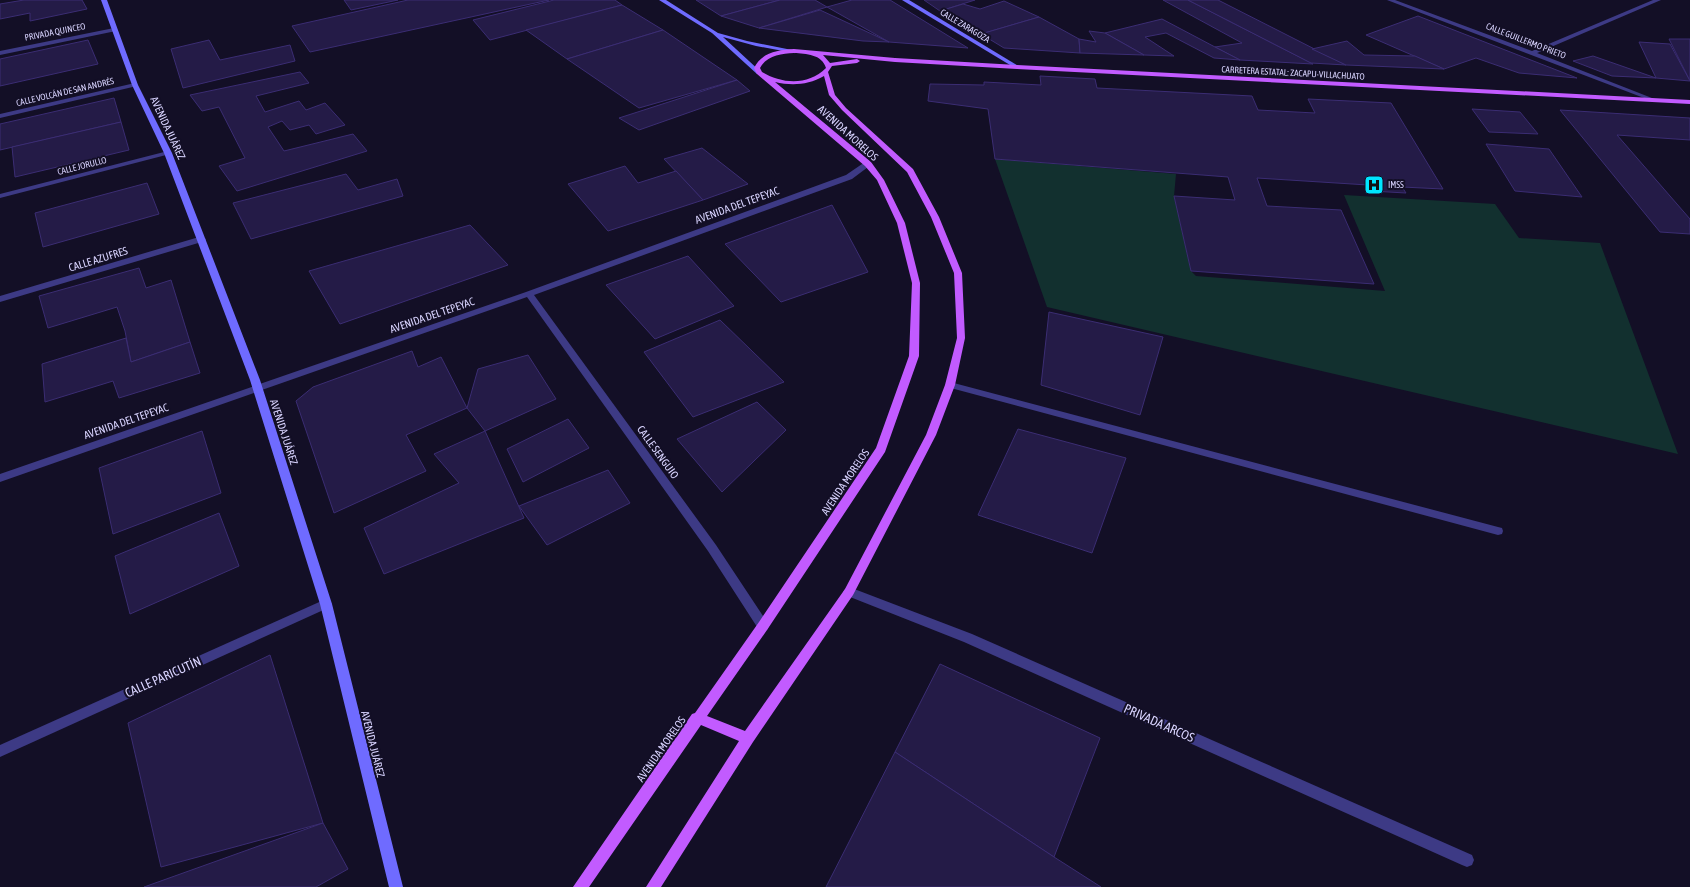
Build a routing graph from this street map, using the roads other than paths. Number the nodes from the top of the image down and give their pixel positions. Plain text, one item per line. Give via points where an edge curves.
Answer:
1 (104, 0) edge
2 (662, 0) edge
3 (905, 0) edge
4 (1390, 0) edge
5 (1658, 0) edge
6 (114, 30) junction
7 (714, 32) junction
8 (794, 51) junction
9 (804, 52) junction
10 (0, 53) edge
11 (1532, 53) junction
12 (895, 60) junction
13 (1017, 67) junction
14 (827, 69) junction
15 (762, 75) junction
16 (135, 85) junction
17 (1654, 100) junction
18 (1690, 102) edge
19 (0, 116) edge
20 (168, 153) junction
21 (868, 164) junction
22 (0, 196) edge
23 (202, 239) junction
24 (529, 294) junction
25 (0, 299) edge
26 (950, 386) junction
27 (257, 389) junction
28 (0, 478) edge
29 (1498, 530) dead end
30 (849, 592) junction
31 (326, 604) junction
32 (762, 626) junction
33 (697, 718) junction
34 (748, 738) junction
35 (0, 751) edge
36 (1467, 860) dead end
37 (396, 887) edge
38 (580, 887) edge
39 (653, 887) edge

1 - 6 street, AVENIDA JUÁREZ
2 - 7 street, AVENIDA MORELOS
3 - 13 street, CALLE ZARAGOZA
4 - 11 street, CALLE GUILLERMO PRIETO
5 - 11 street
6 - 10 street, PRIVADA QUINCEO
6 - 16 street, AVENIDA JUÁREZ
7 - 8 street via 742,42
7 - 15 street, AVENIDA MORELOS
8 - 9 main road
8 - 15 main road via 764,58 757,68
9 - 12 main road
9 - 14 main road via 824,58
11 - 17 street, CALLE GUILLERMO PRIETO
12 - 13 main road, CARRETERA ESTATAL: ZACAPU-VILLACHUATO
12 - 14 main road via 852,61
13 - 17 main road, CARRETERA ESTATAL: ZACAPU-VILLACHUATO
14 - 15 main road via 814,79 797,82 774,80
14 - 26 main road, AVENIDA MORELOS via 832,95 910,171 935,217 958,273 961,338
15 - 21 main road, AVENIDA MORELOS
16 - 19 street, CALLE VOLCÁN DE SAN ANDRÉS
16 - 20 street, AVENIDA JUÁREZ
17 - 18 main road, CARRETERA ESTATAL: ZACAPU-VILLACHUATO
20 - 22 street, CALLE JORULLO
20 - 23 street, AVENIDA JUÁREZ
21 - 24 street, AVENIDA DEL TEPEYAC via 849,177
21 - 32 main road, AVENIDA MORELOS via 880,180 901,223 916,283 914,356 882,449
23 - 25 street, CALLE AZUFRES
23 - 27 street, AVENIDA JUÁREZ
24 - 27 street, AVENIDA DEL TEPEYAC
24 - 32 street, CALLE SENGUIO via 712,548
26 - 29 street
26 - 30 main road, AVENIDA MORELOS via 931,435
27 - 28 street, AVENIDA DEL TEPEYAC
27 - 31 street, AVENIDA JUÁREZ
30 - 34 main road, AVENIDA MORELOS
30 - 36 street, PRIVADA ARCOS via 968,638
31 - 35 street, CALLE PARICUTÍN
31 - 37 street, AVENIDA JUÁREZ
32 - 33 main road, AVENIDA MORELOS
33 - 34 main road
33 - 38 main road, AVENIDA MORELOS
34 - 39 main road, AVENIDA MORELOS

